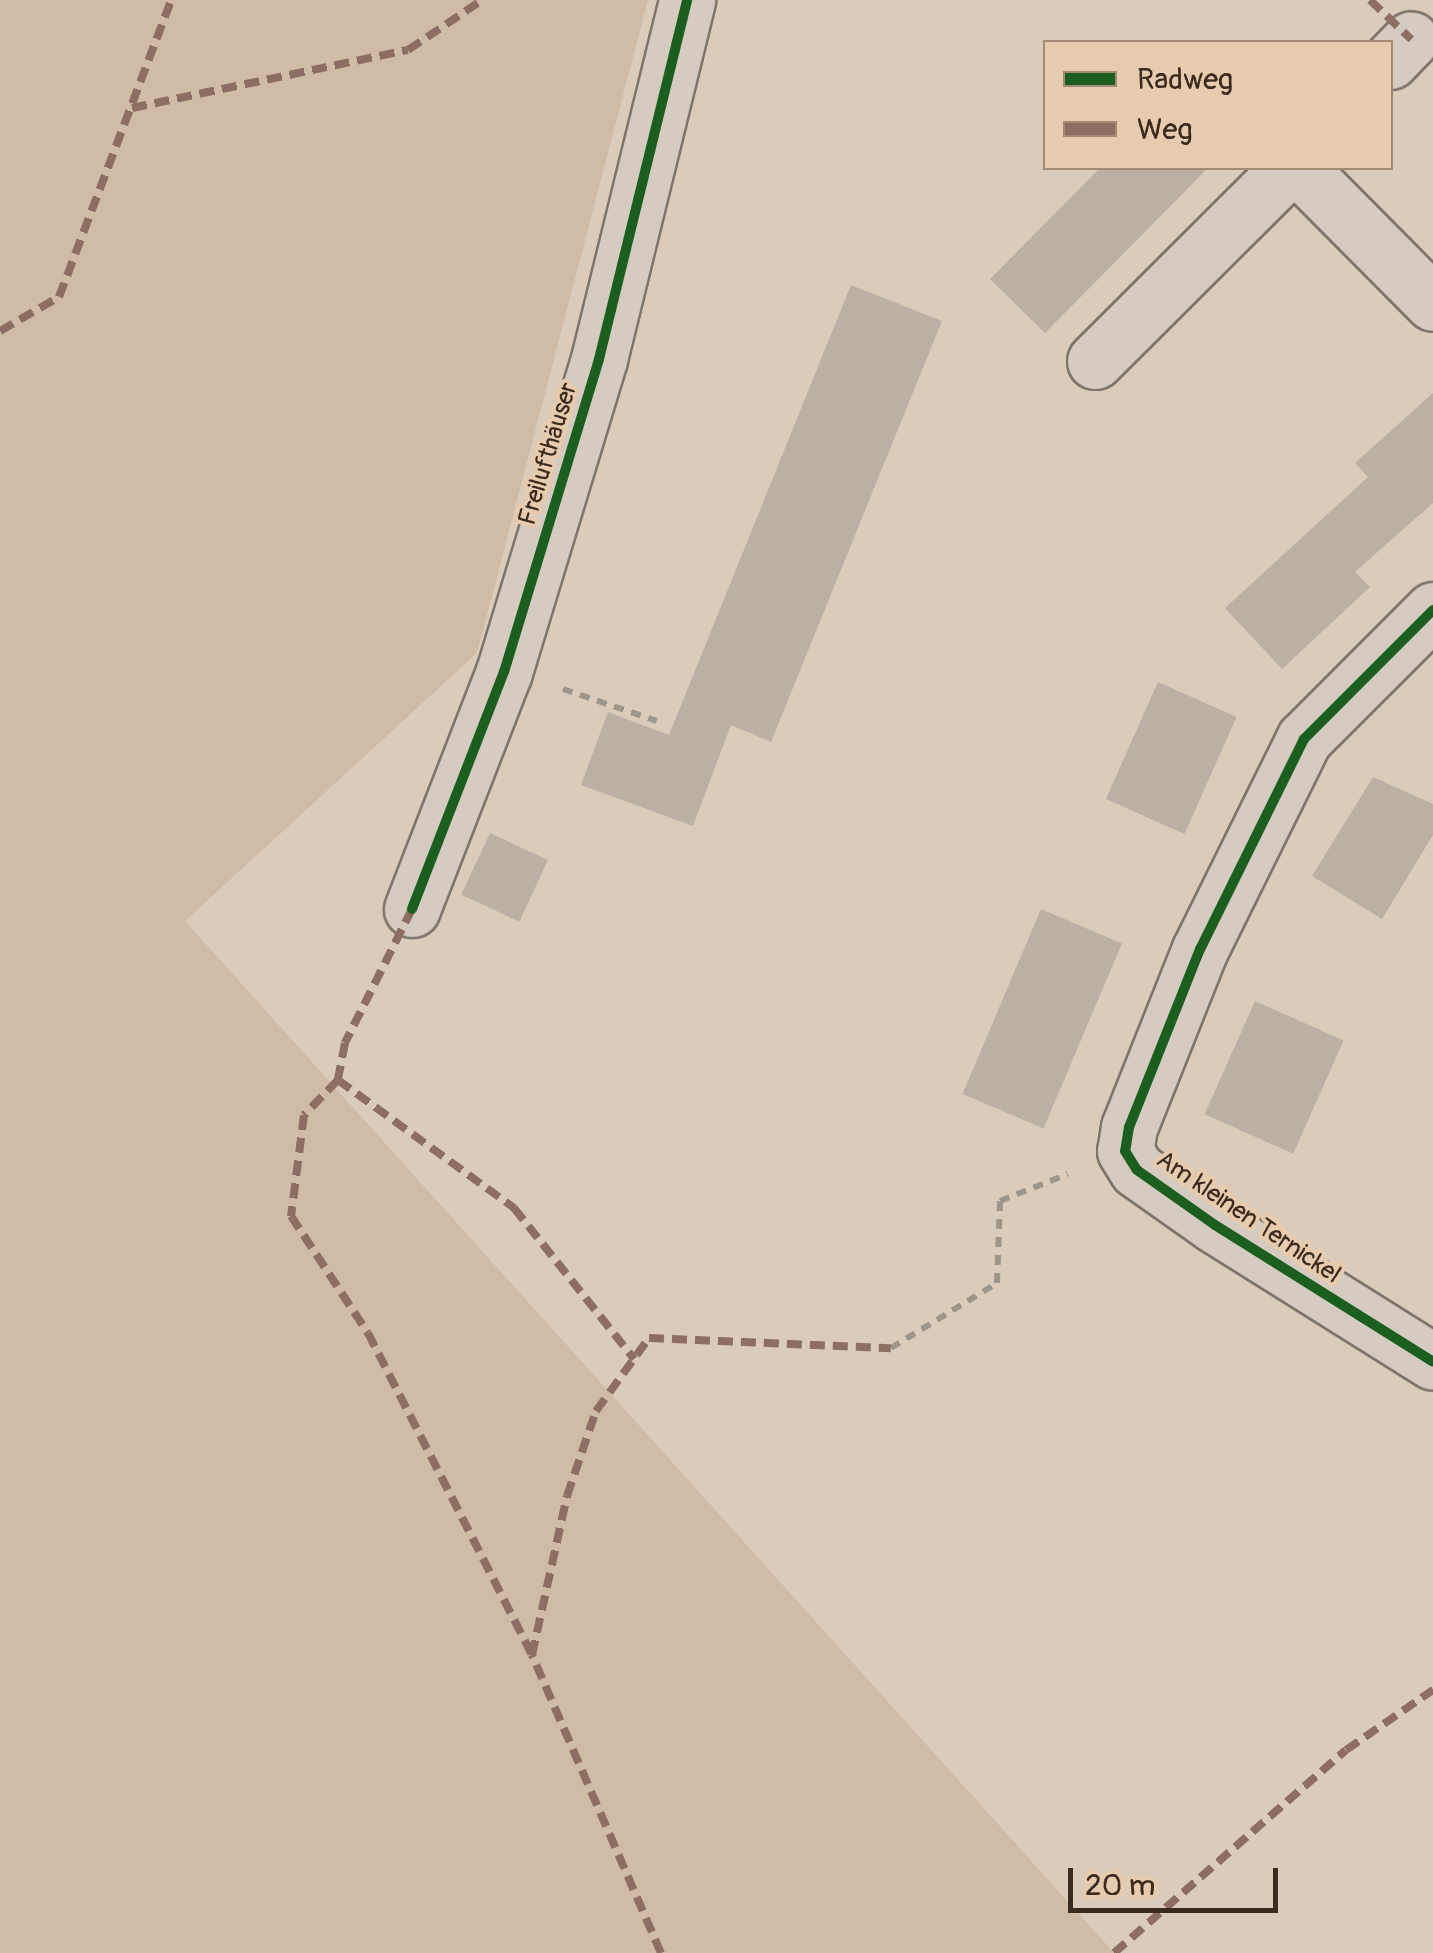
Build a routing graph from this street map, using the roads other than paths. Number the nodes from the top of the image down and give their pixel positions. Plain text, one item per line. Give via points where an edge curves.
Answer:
1 (687, 0) edge
2 (1288, 170) edge
3 (1301, 170) edge
4 (1433, 303) edge
5 (1096, 361) dead end
6 (1433, 610) edge
7 (412, 909) dead end
8 (1433, 1362) edge

1 - 7 street, Freilufthäuser via 600,359 504,672
2 - 5 street
3 - 4 street
6 - 8 street, Am kleinen Ternickel via 1304,739 1200,949 1125,1151 1138,1170 1215,1225

